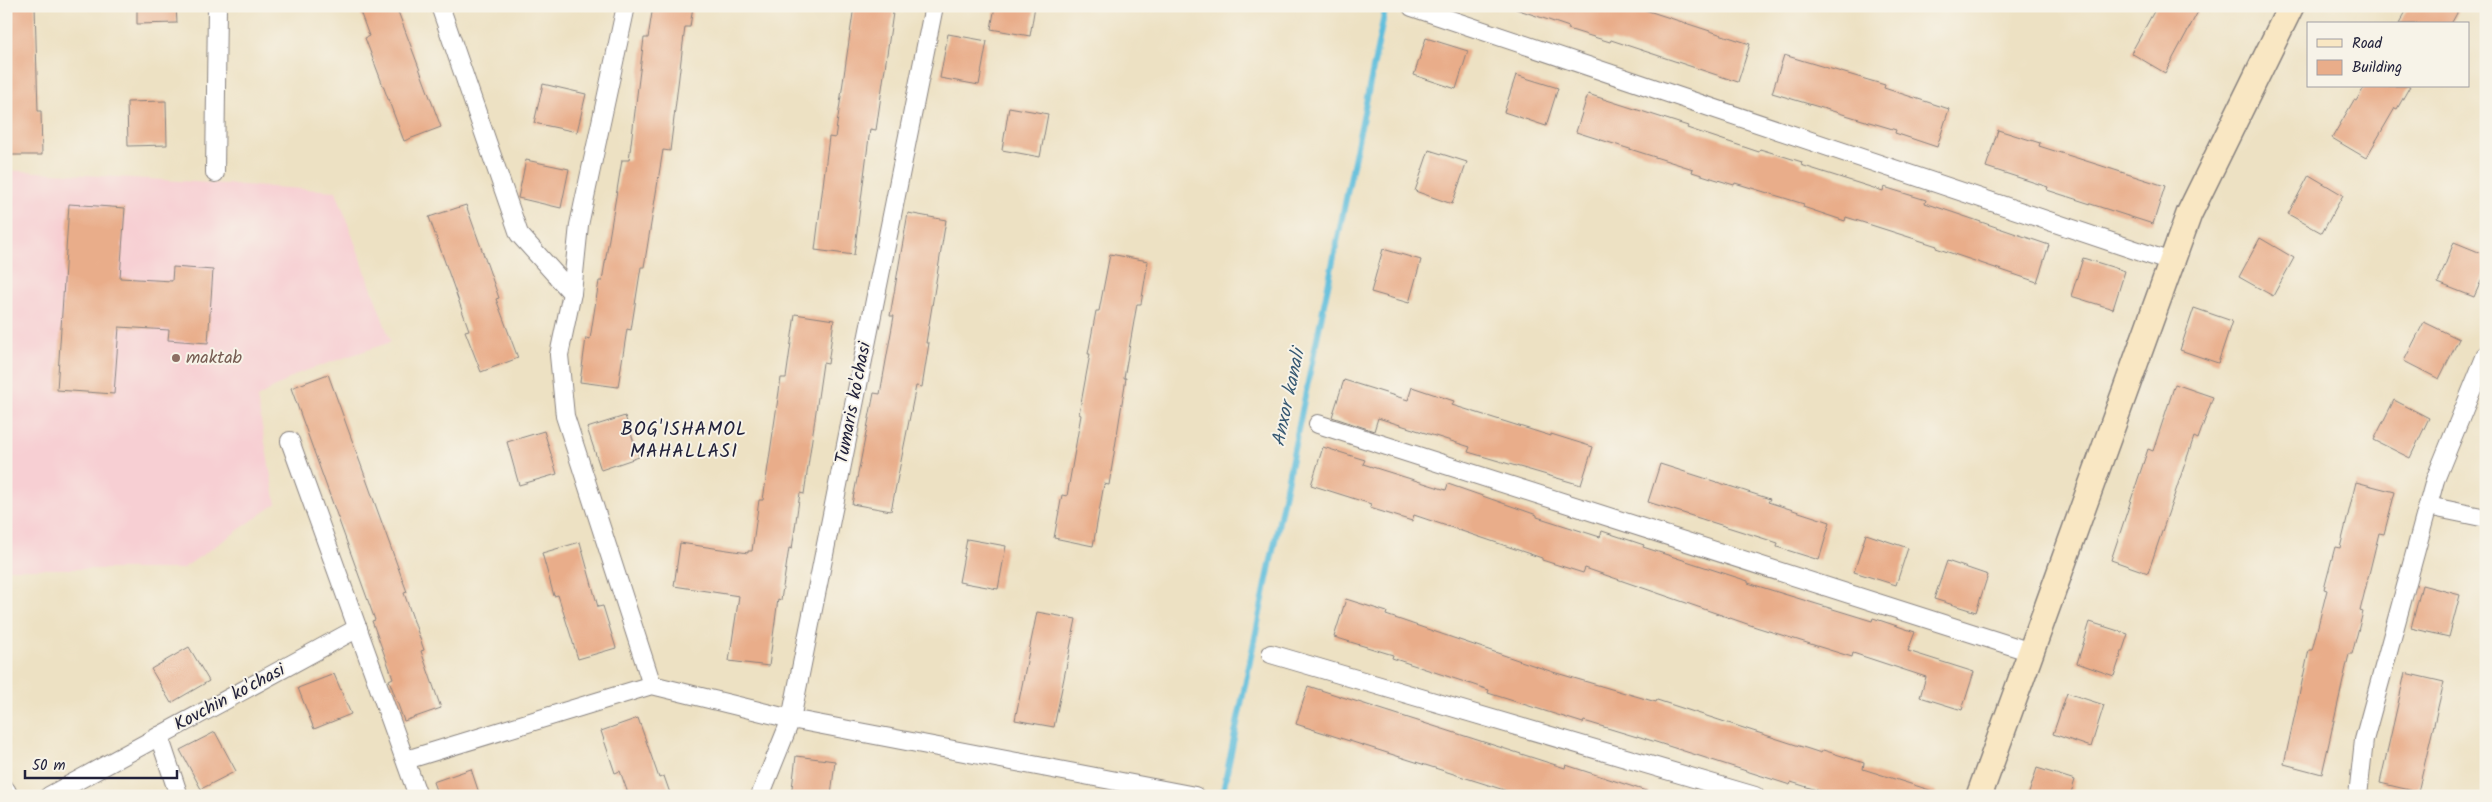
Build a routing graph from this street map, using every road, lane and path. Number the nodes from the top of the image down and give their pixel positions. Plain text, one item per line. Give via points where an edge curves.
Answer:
1 (217, 6) edge
2 (440, 6) edge
3 (626, 6) edge
4 (934, 6) edge
5 (2291, 6) edge
6 (1412, 7) edge
7 (215, 173) dead end
8 (2171, 262) junction
9 (572, 293) junction
10 (2486, 355) edge
11 (1318, 424) dead end
12 (290, 441) dead end
13 (2428, 506) junction
14 (2486, 518) edge
15 (358, 628) junction
16 (2031, 652) junction
17 (1271, 654) dead end
18 (652, 685) junction
19 (791, 719) junction
20 (159, 736) junction
21 (406, 760) junction
22 (6, 790) edge
23 (9, 796) edge
24 (49, 796) edge
25 (179, 796) edge
26 (418, 796) edge
27 (760, 796) edge
28 (1195, 796) edge
29 (1755, 796) edge
30 (1979, 796) edge
31 (2358, 796) edge

1 - 7 street
2 - 9 street via 519,234
3 - 9 street via 579,225
4 - 19 street, Tumaris ko'chasi
5 - 8 street via 2189,214
6 - 8 street
8 - 16 street
9 - 18 street via 559,355 565,416
10 - 13 street via 2435,480
11 - 16 street
12 - 15 street
13 - 14 street
13 - 31 street via 2364,740
15 - 20 street, Kovchin ko'chasi
15 - 21 street
16 - 30 street
17 - 29 street
18 - 19 street
18 - 21 street
19 - 27 street, Tumaris ko'chasi
19 - 28 street
20 - 24 street, Kovchin ko'chasi
20 - 25 street
21 - 26 street
22 - 23 street

